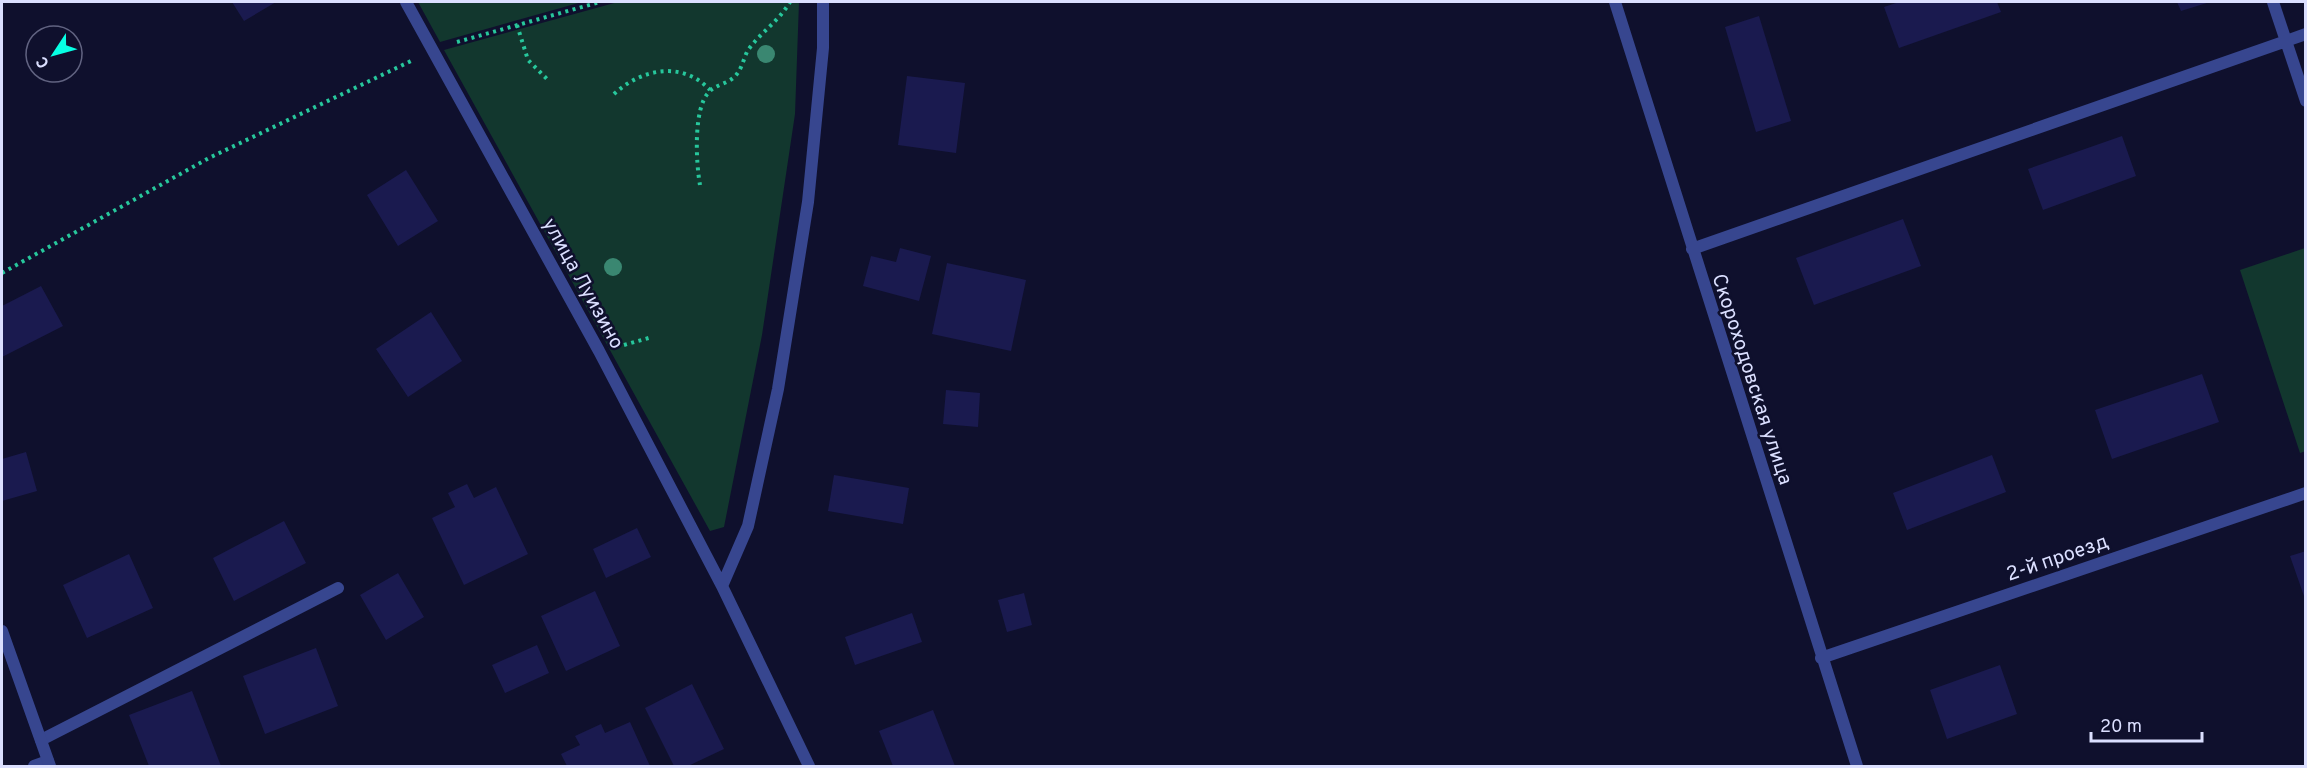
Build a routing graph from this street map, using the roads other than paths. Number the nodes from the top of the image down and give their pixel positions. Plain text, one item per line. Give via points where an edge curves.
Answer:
1 (406, 2) edge
2 (823, 2) edge
3 (1615, 2) edge
4 (2273, 2) edge
5 (2306, 34) edge
6 (2285, 40) junction
7 (2306, 101) edge
8 (1692, 249) junction
9 (2306, 493) edge
10 (723, 586) junction
11 (338, 588) dead end
12 (2, 631) edge
13 (1821, 658) junction
14 (41, 740) junction
15 (49, 764) edge
16 (34, 766) edge
17 (809, 766) edge
18 (1857, 766) edge

1 - 10 street, улица Луизино via 599,351
2 - 10 street via 823,48 808,202 778,389 748,526
3 - 8 street, Скороходовская улица
4 - 6 street
5 - 6 street
6 - 7 street
6 - 8 street
8 - 13 street, Скороходовская улица
9 - 13 street, 2-й проезд
10 - 17 street, улица Луизино
11 - 14 street
12 - 14 street
13 - 18 street, Скороходовская улица
14 - 15 street
15 - 16 street

